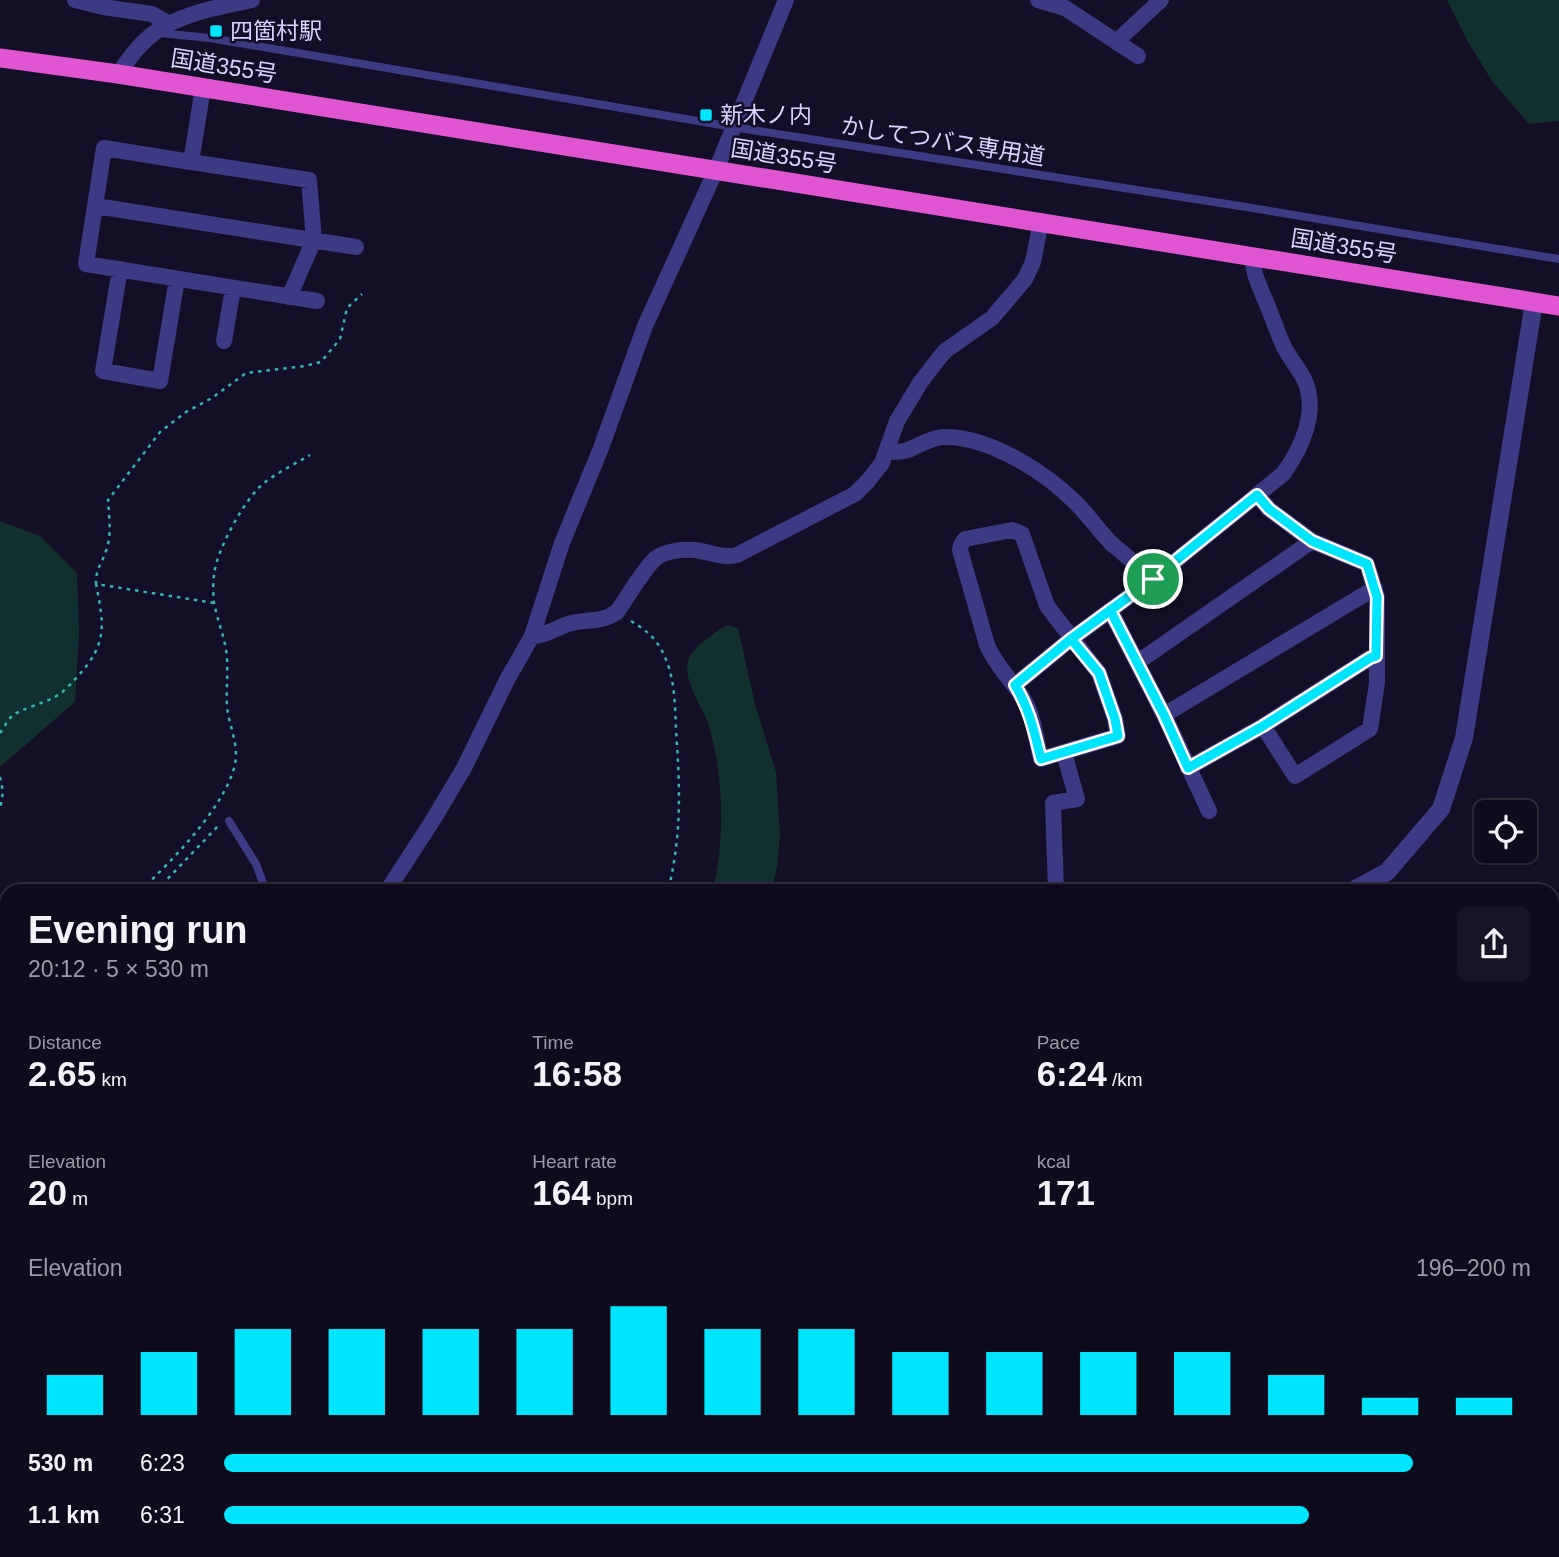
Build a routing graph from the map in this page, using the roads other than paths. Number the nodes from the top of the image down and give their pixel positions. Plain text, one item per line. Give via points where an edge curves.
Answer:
1 (75, 0) edge
2 (252, 0) edge
3 (786, 0) edge
4 (1038, 0) edge
5 (1161, 0) edge
6 (162, 28) junction
7 (1116, 41) junction
8 (1138, 56) dead end
9 (0, 58) edge
10 (118, 74) junction
11 (203, 88) junction
12 (733, 127) junction
13 (191, 162) junction
14 (716, 170) junction
15 (96, 206) junction
16 (1041, 221) junction
17 (314, 240) junction
18 (356, 247) dead end
19 (1253, 256) junction
20 (1559, 259) edge
21 (120, 269) junction
22 (177, 279) junction
23 (233, 288) junction
24 (289, 297) junction
25 (317, 301) dead end
26 (1534, 302) junction
27 (1559, 306) edge
28 (224, 341) dead end
29 (887, 451) junction
30 (1257, 495) junction
31 (1312, 541) junction
32 (1153, 579) junction
33 (1376, 588) junction
34 (1110, 610) junction
35 (532, 636) junction
36 (1071, 639) junction
37 (1376, 656) junction
38 (1138, 662) junction
39 (1015, 685) junction
40 (1164, 715) junction
41 (1263, 726) junction
42 (1064, 753) junction
43 (1188, 768) junction
44 (1209, 811) dead end
45 (229, 821) road end
46 (263, 884) edge
47 (392, 884) edge
48 (1056, 884) edge
49 (1365, 884) edge

1 - 6 street via 152,14
2 - 6 street
3 - 12 street
4 - 7 street via 1065,8
5 - 7 street
6 - 10 street via 136,49
6 - 12 lane, かしてつバス専用道
7 - 8 street
9 - 10 highway, 国道355号
10 - 11 highway, 国道355号
11 - 13 street
11 - 14 highway, 国道355号
12 - 14 street
12 - 20 lane, かしてつバス専用道
13 - 15 street via 104,148
13 - 17 street via 309,180
14 - 16 highway, 国道355号
14 - 35 street via 645,326 562,543
15 - 17 street
15 - 21 street via 86,264
16 - 19 highway, 国道355号
16 - 29 street via 1026,279 992,318 936,362 897,421
17 - 18 street
17 - 24 street
19 - 26 highway, 国道355号
19 - 30 street via 1254,272 1310,400 1301,444 1291,463
21 - 22 street
21 - 22 street via 103,371 160,381
22 - 23 street
23 - 24 street
23 - 28 street
24 - 25 street
26 - 27 highway, 国道355号
26 - 49 street via 1464,738 1441,808 1387,872
29 - 32 street via 907,450 941,437 976,441 999,451 1058,487
29 - 35 street via 875,473 855,494 737,555 668,553 656,559 617,612
30 - 31 street
30 - 32 street
31 - 33 street via 1367,564
31 - 38 street
32 - 34 street
33 - 37 street
33 - 40 street
34 - 36 street
34 - 38 street
35 - 47 street via 464,768
36 - 39 street
36 - 39 street via 1046,606 1022,534 1012,530 965,539 960,550 987,645
36 - 42 street via 1099,673 1118,736
37 - 41 street
37 - 41 street via 1370,729 1295,776
38 - 40 street
39 - 42 street via 1026,702 1041,759
40 - 43 street
41 - 43 street
42 - 48 street via 1077,799 1053,803
43 - 44 street
45 - 46 lane

